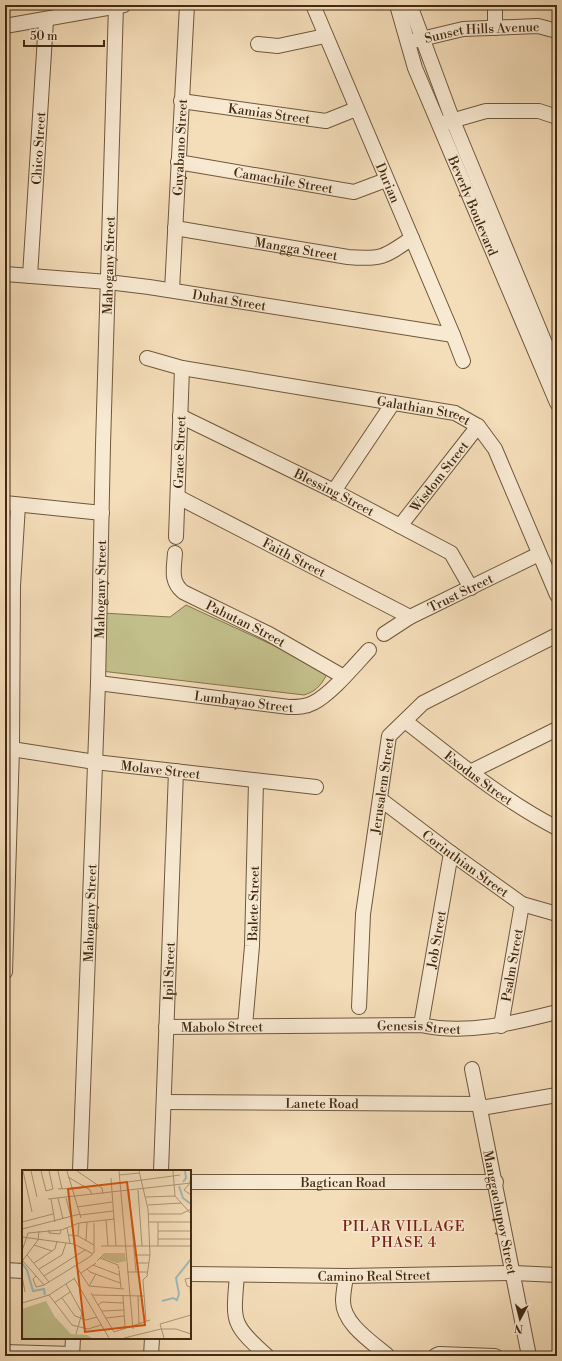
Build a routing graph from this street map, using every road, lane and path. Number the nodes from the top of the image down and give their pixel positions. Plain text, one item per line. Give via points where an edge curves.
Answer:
1 (187, 5) edge
2 (313, 5) edge
3 (397, 5) edge
4 (410, 5) edge
5 (495, 5) edge
6 (119, 6) edge
7 (46, 20) junction
8 (5, 26) edge
9 (495, 28) junction
10 (557, 31) edge
11 (325, 36) junction
12 (415, 41) junction
13 (258, 44) dead end
14 (181, 101) junction
15 (356, 109) junction
16 (557, 117) edge
17 (452, 121) junction
18 (439, 125) junction
19 (178, 162) junction
20 (386, 180) junction
21 (175, 228) junction
22 (412, 238) junction
23 (5, 274) edge
24 (30, 276) junction
25 (108, 282) junction
26 (172, 290) junction
27 (453, 335) junction
28 (147, 358) dead end
29 (463, 362) dead end
30 (182, 368) junction
31 (557, 372) edge
32 (393, 403) junction
33 (557, 403) edge
34 (180, 416) junction
35 (478, 426) junction
36 (334, 491) junction
37 (178, 497) junction
38 (12, 504) edge
39 (102, 513) junction
40 (400, 526) junction
41 (176, 537) dead end
42 (175, 553) dead end
43 (539, 554) junction
44 (9, 586) edge
45 (471, 588) junction
46 (557, 595) edge
47 (410, 617) junction
48 (384, 634) dead end
49 (557, 635) edge
50 (369, 650) dead end
51 (8, 663) edge
52 (344, 677) junction
53 (98, 682) junction
54 (405, 721) junction
55 (557, 729) edge
56 (8, 749) edge
57 (95, 762) junction
58 (176, 771) junction
59 (470, 772) junction
60 (256, 781) junction
61 (316, 787) dead end
62 (380, 799) junction
63 (557, 828) edge
64 (451, 853) junction
65 (522, 904) junction
66 (557, 914) edge
67 (5, 972) edge
68 (359, 1007) dead end
69 (557, 1012) edge
70 (421, 1025) junction
71 (244, 1026) junction
72 (279, 1026) joint
73 (501, 1026) junction
74 (166, 1027) junction
75 (472, 1069) dead end
76 (557, 1095) edge
77 (164, 1102) junction
78 (480, 1106) junction
79 (80, 1170) edge
80 (161, 1170) edge
81 (191, 1182) edge
82 (496, 1182) junction
83 (5, 1270) edge
84 (22, 1271) edge
85 (514, 1273) junction
86 (191, 1274) edge
87 (236, 1275) junction
88 (557, 1275) edge
89 (346, 1276) junction
90 (73, 1339) edge
91 (152, 1339) edge
92 (5, 1352) edge
93 (72, 1355) edge
94 (151, 1356) edge
95 (267, 1356) edge
96 (388, 1356) edge
97 (435, 1356) edge
98 (495, 1356) edge
99 (529, 1356) edge

1 - 14 street, Guyabano Street
2 - 11 street, Durian
3 - 12 street, Beverly Boulevard
4 - 12 street, Beverly Boulevard
5 - 9 street
6 - 7 street
6 - 25 street, Mahogany Street
7 - 8 street
7 - 24 street, Chico Street
9 - 10 street, Sunset Hills Avenue via 538,26
9 - 12 street, Sunset Hills Avenue via 463,29
11 - 13 street via 278,46
11 - 15 street, Durian
12 - 17 street, Beverly Boulevard
12 - 18 street, Beverly Boulevard via 415,68
14 - 15 street, Kamias Street via 326,121
14 - 19 street, Guyabano Street
15 - 20 street, Durian
16 - 17 street via 539,111 486,111
17 - 18 street
17 - 31 street, Beverly Boulevard
18 - 33 street, Beverly Boulevard
19 - 20 street, Camachile Street via 354,192
19 - 21 street, Guyabano Street
20 - 22 street, Durian
21 - 22 street, Mangga Street via 370,259 389,255
21 - 26 street, Guyabano Street
22 - 27 street, Durian
23 - 24 street, Duhat Street
24 - 25 street, Duhat Street
25 - 26 street, Duhat Street
25 - 39 street, Mahogany Street
26 - 27 street, Duhat Street
27 - 29 street, Durian
28 - 30 street, Galathian Street
30 - 32 street, Galathian Street
30 - 34 street, Grace Street
32 - 35 street, Galathian Street via 455,413
32 - 36 street
34 - 36 street, Blessing Street
34 - 37 street, Grace Street
35 - 40 street, Wisdom Street
35 - 43 street, Galathian Street via 495,449
36 - 40 street, Blessing Street
37 - 41 street, Grace Street
37 - 47 street, Faith Street
38 - 39 street
38 - 44 street
39 - 53 street, Mahogany Street
40 - 45 street, Blessing Street via 451,553
42 - 52 street, Pahutan Street via 173,576 177,587 183,592 269,634
43 - 45 street, Trust Street
43 - 46 street, Galathian Street
44 - 51 street
45 - 47 street, Trust Street
47 - 48 street, Trust Street
49 - 54 street, Jerusalem Street via 423,703
50 - 52 street, Lumbayao Street
51 - 56 street
52 - 53 street, Lumbayao Street via 314,703 289,707
53 - 57 street, Mahogany Street
54 - 59 street, Exodus Street
54 - 62 street, Jerusalem Street via 389,736
55 - 59 street
56 - 57 street, Molave Street
56 - 67 street
57 - 58 street, Molave Street
57 - 79 street, Mahogany Street
58 - 60 street, Molave Street
58 - 74 street, Ipil Street
59 - 63 street, Exodus Street via 534,817
60 - 61 street, Molave Street
60 - 71 street, Balete Street via 252,946
62 - 64 street, Corinthian Street
62 - 68 street, Jerusalem Street via 363,914
64 - 65 street, Corinthian Street
64 - 70 street, Job Street
65 - 66 street, Corinthian Street
65 - 73 street, Psalm Street
69 - 73 street, Genesis Street
70 - 72 street, Genesis Street
70 - 73 street, Genesis Street via 435,1028
71 - 72 street, Mabolo Street
71 - 74 street, Mabolo Street
74 - 77 street, Ipil Street
75 - 78 street, Manggachupoy Street
76 - 78 street, Lanete Road
77 - 78 street, Lanete Road
77 - 80 street, Ipil Street
78 - 82 street, Manggachupoy Street
81 - 82 street, Bagtican Road
82 - 85 street, Manggachupoy Street
83 - 84 street
85 - 88 street, Camino Real Street
85 - 89 street, Camino Real Street
85 - 99 street, Manggachupoy Street
86 - 87 street, Camino Real Street
87 - 89 street, Camino Real Street
87 - 95 street via 234,1312 238,1326 242,1334
89 - 96 street via 343,1302 347,1316 356,1328
90 - 93 street
91 - 94 street
92 - 93 street
97 - 98 street

